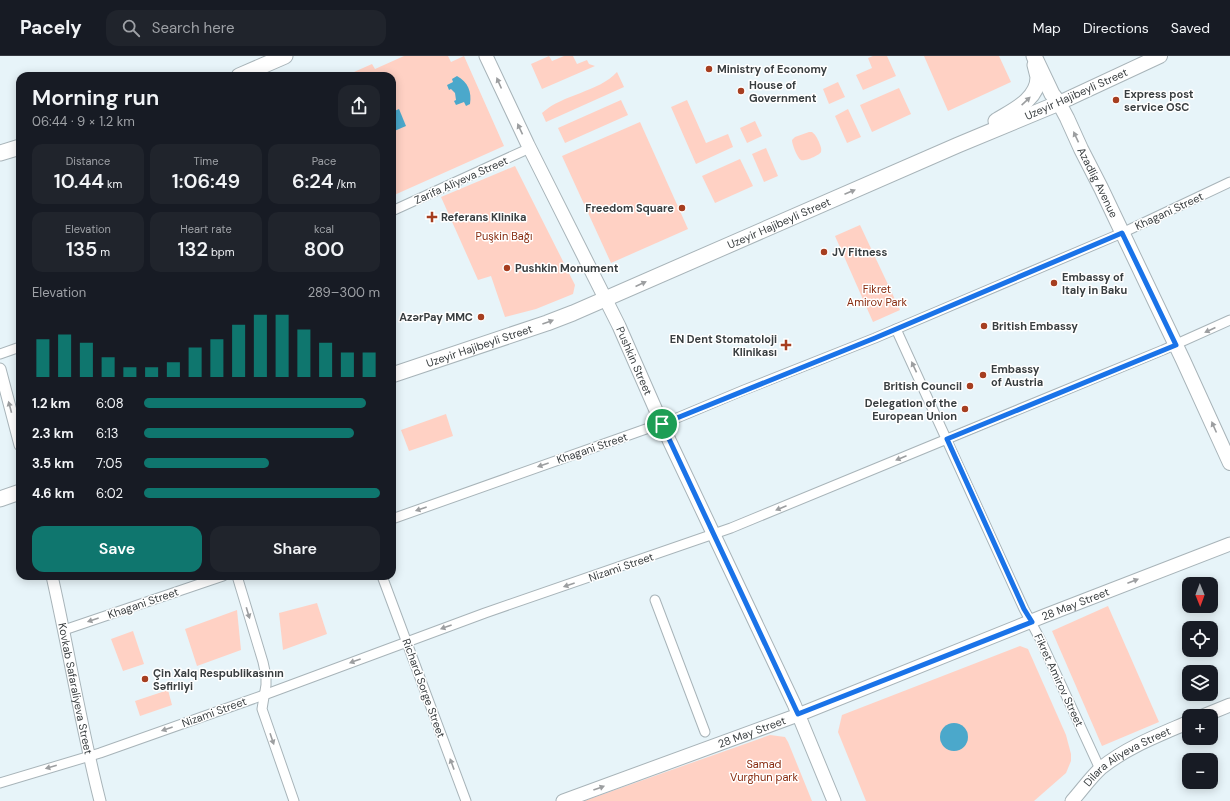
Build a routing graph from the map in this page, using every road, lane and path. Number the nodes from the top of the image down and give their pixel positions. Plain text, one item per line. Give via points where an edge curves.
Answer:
1 (285, 56) edge
2 (486, 56) edge
3 (1033, 56) edge
4 (1160, 56) edge
5 (248, 72) edge
6 (1059, 103) junction
7 (958, 145) junction
8 (16, 148) edge
9 (530, 148) junction
10 (0, 153) edge
11 (1230, 182) edge
12 (396, 209) edge
13 (1122, 233) junction
14 (605, 299) junction
15 (1230, 320) edge
16 (896, 329) junction
17 (1176, 345) junction
18 (16, 348) edge
19 (0, 354) edge
20 (0, 369) edge
21 (396, 374) edge
22 (662, 424) junction
23 (16, 430) edge
24 (947, 439) junction
25 (1230, 463) edge
26 (16, 493) edge
27 (0, 499) edge
28 (396, 518) edge
29 (714, 534) junction
30 (1230, 544) edge
31 (53, 580) edge
32 (211, 580) edge
33 (238, 580) edge
34 (384, 580) edge
35 (655, 600) dead end
36 (1032, 622) junction
37 (64, 630) junction
38 (407, 642) junction
39 (264, 695) junction
40 (1230, 704) edge
41 (1218, 709) edge
42 (798, 714) junction
43 (1182, 725) edge
44 (705, 732) dead end
45 (88, 756) junction
46 (1100, 769) junction
47 (0, 782) edge
48 (100, 801) edge
49 (294, 801) edge
50 (466, 801) edge
51 (563, 801) edge
52 (834, 801) edge
53 (1072, 801) edge

1 - 5 highway
9 -> 2 main road, Pushkin Street
3 - 6 highway, Azadlig Avenue
7 -> 3 highway via 1027,102 1038,76
4 - 6 main road, Uzeyir Hajibeyli Street
6 - 7 highway, Uzeyir Hajibeyli Street
13 -> 6 main road, Azadlig Avenue
14 -> 7 highway, Uzeyir Hajibeyli Street
8 - 10 highway
9 - 12 street, Zarifa Aliyeva Street
9 - 14 main road, Pushkin Street
11 - 13 street, Khagani Street
13 - 16 street, Khagani Street
13 - 17 main road, Azadlig Avenue
21 -> 14 highway, Uzeyir Hajibeyli Street via 547,323
14 - 22 main road, Pushkin Street
15 -> 17 street, Nizami Street
16 - 22 street, Khagani Street
24 -> 16 street, Fikret Amirov Street
17 - 24 street, Nizami Street
25 -> 17 main road, Azadlig Avenue
18 - 19 street
23 -> 20 street
22 -> 28 street, Khagani Street
22 - 29 main road, Pushkin Street
24 -> 29 street, Nizami Street
24 - 36 street, Fikret Amirov Street
26 - 27 highway
29 -> 38 street, Nizami Street
29 - 42 main road, Pushkin Street
36 -> 30 main road, 28 May Street
31 - 37 street, Kovkab Safaraliyeva Street
32 -> 37 street, Khagani Street
33 -> 39 street via 263,662 266,676
34 - 38 street, Richard Sorge Street
35 - 44 street
36 - 42 main road, 28 May Street
36 - 46 street, Fikret Amirov Street
37 - 45 street, Kovkab Safaraliyeva Street
38 -> 39 street, Nizami Street
50 -> 38 street, Richard Sorge Street
39 -> 45 street, Nizami Street
39 -> 49 street via 264,717
40 - 41 main road
51 -> 42 main road, 28 May Street
42 - 52 main road, Pushkin Street
43 - 46 main road, Dilara Aliyeva Street via 1132,747
45 -> 47 street, Nizami Street
45 - 48 street, Kovkab Safaraliyeva Street
46 - 53 main road, Dilara Aliyeva Street

